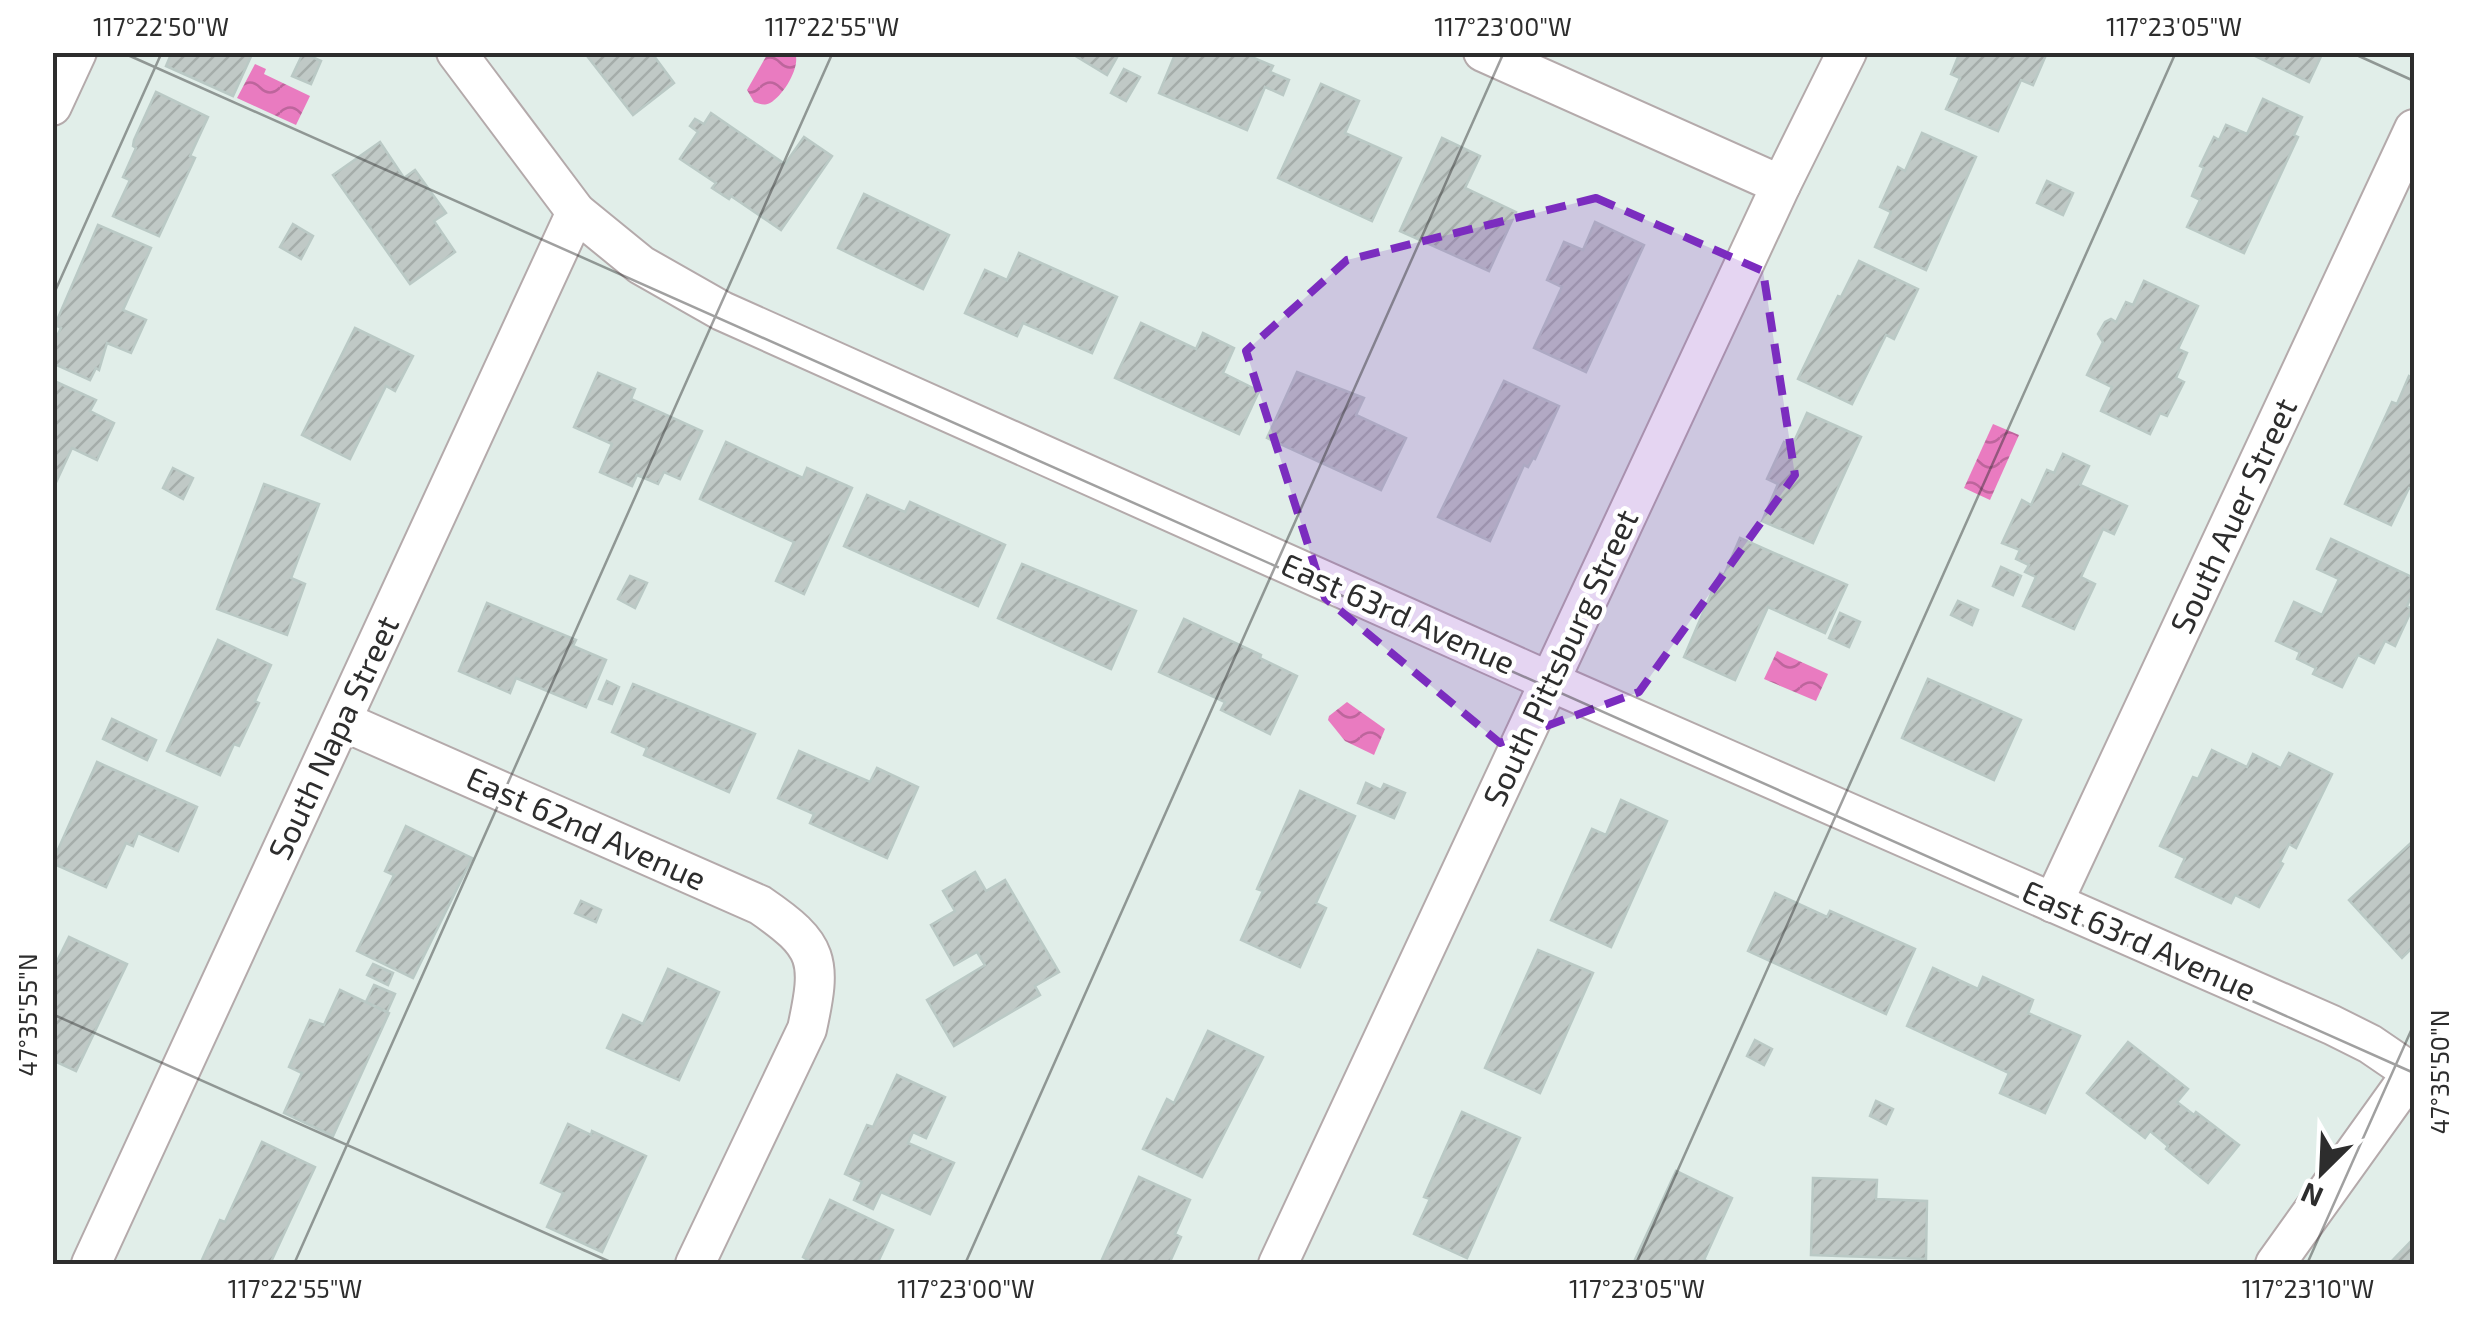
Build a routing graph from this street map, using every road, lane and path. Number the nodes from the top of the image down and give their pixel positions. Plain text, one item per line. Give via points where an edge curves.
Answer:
1 (77, 52) edge
2 (456, 52) edge
3 (1483, 52) edge
4 (1847, 52) edge
5 (52, 106) edge
6 (2414, 129) edge
7 (1781, 184) junction
8 (576, 212) junction
9 (1550, 682) junction
10 (342, 721) junction
11 (2053, 903) junction
12 (2414, 1072) edge
13 (91, 1264) edge
14 (694, 1264) edge
15 (1278, 1264) edge
16 (2275, 1264) edge

1 - 5 street
2 - 8 street, East 63rd Avenue
3 - 7 street
4 - 7 street, South Pittsburg Street
6 - 11 street, South Auer Street
7 - 9 street, South Pittsburg Street
8 - 9 street, East 63rd Avenue via 642,265 722,312
8 - 10 street, South Napa Street
9 - 11 street, East 63rd Avenue
9 - 15 street, South Pittsburg Street
10 - 13 street, South Napa Street
10 - 14 street, East 62nd Avenue via 760,906 798,931 814,957 816,989 807,1029
11 - 12 street, East 63rd Avenue via 2332,1025
12 - 16 street

